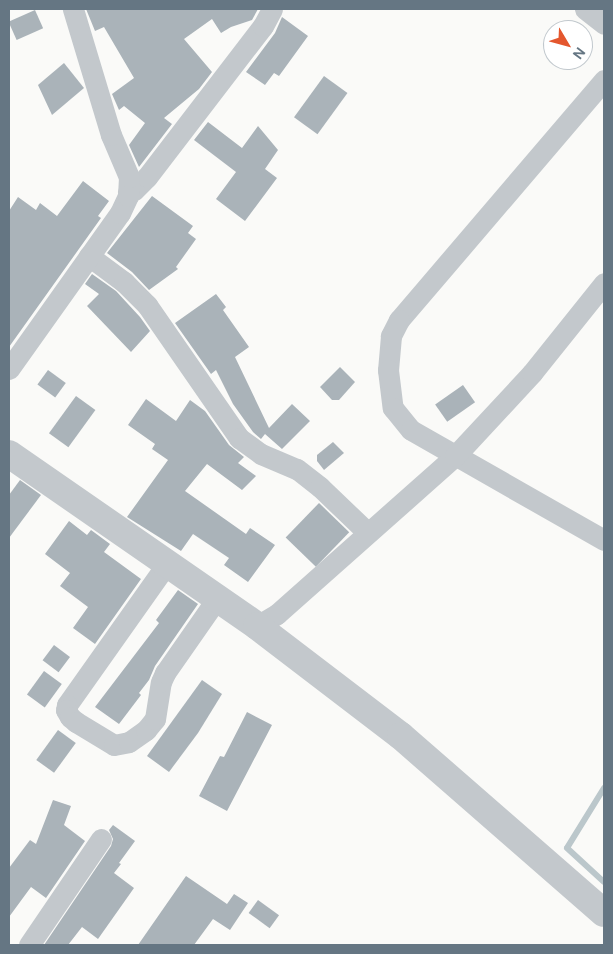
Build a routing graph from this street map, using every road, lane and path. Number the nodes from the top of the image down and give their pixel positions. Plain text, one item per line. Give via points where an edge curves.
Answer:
1 (73, 9) edge
2 (272, 9) edge
3 (585, 9) edge
4 (604, 24) edge
5 (604, 80) edge
6 (128, 192) junction
7 (89, 256) junction
8 (604, 283) edge
9 (9, 368) edge
10 (9, 454) edge
11 (455, 456) junction
12 (368, 533) junction
13 (604, 540) edge
14 (166, 565) junction
15 (216, 600) junction
16 (258, 626) junction
17 (101, 839) dead end
18 (604, 913) edge
19 (29, 945) edge

1 - 6 street via 111,135 129,177
2 - 6 street via 263,26 147,177
3 - 4 street
5 - 11 street via 399,320 391,336 388,370 393,408 411,430
6 - 7 street via 120,212
7 - 9 street
7 - 12 street via 147,304 238,438 261,454 297,469
8 - 11 street via 532,373
10 - 14 street
11 - 12 street
11 - 13 street
12 - 16 street via 277,614
14 - 15 street
14 - 15 street via 68,705 66,710 76,722 120,746 146,730 155,719 164,673
15 - 16 street
16 - 18 street via 401,736
17 - 19 street

